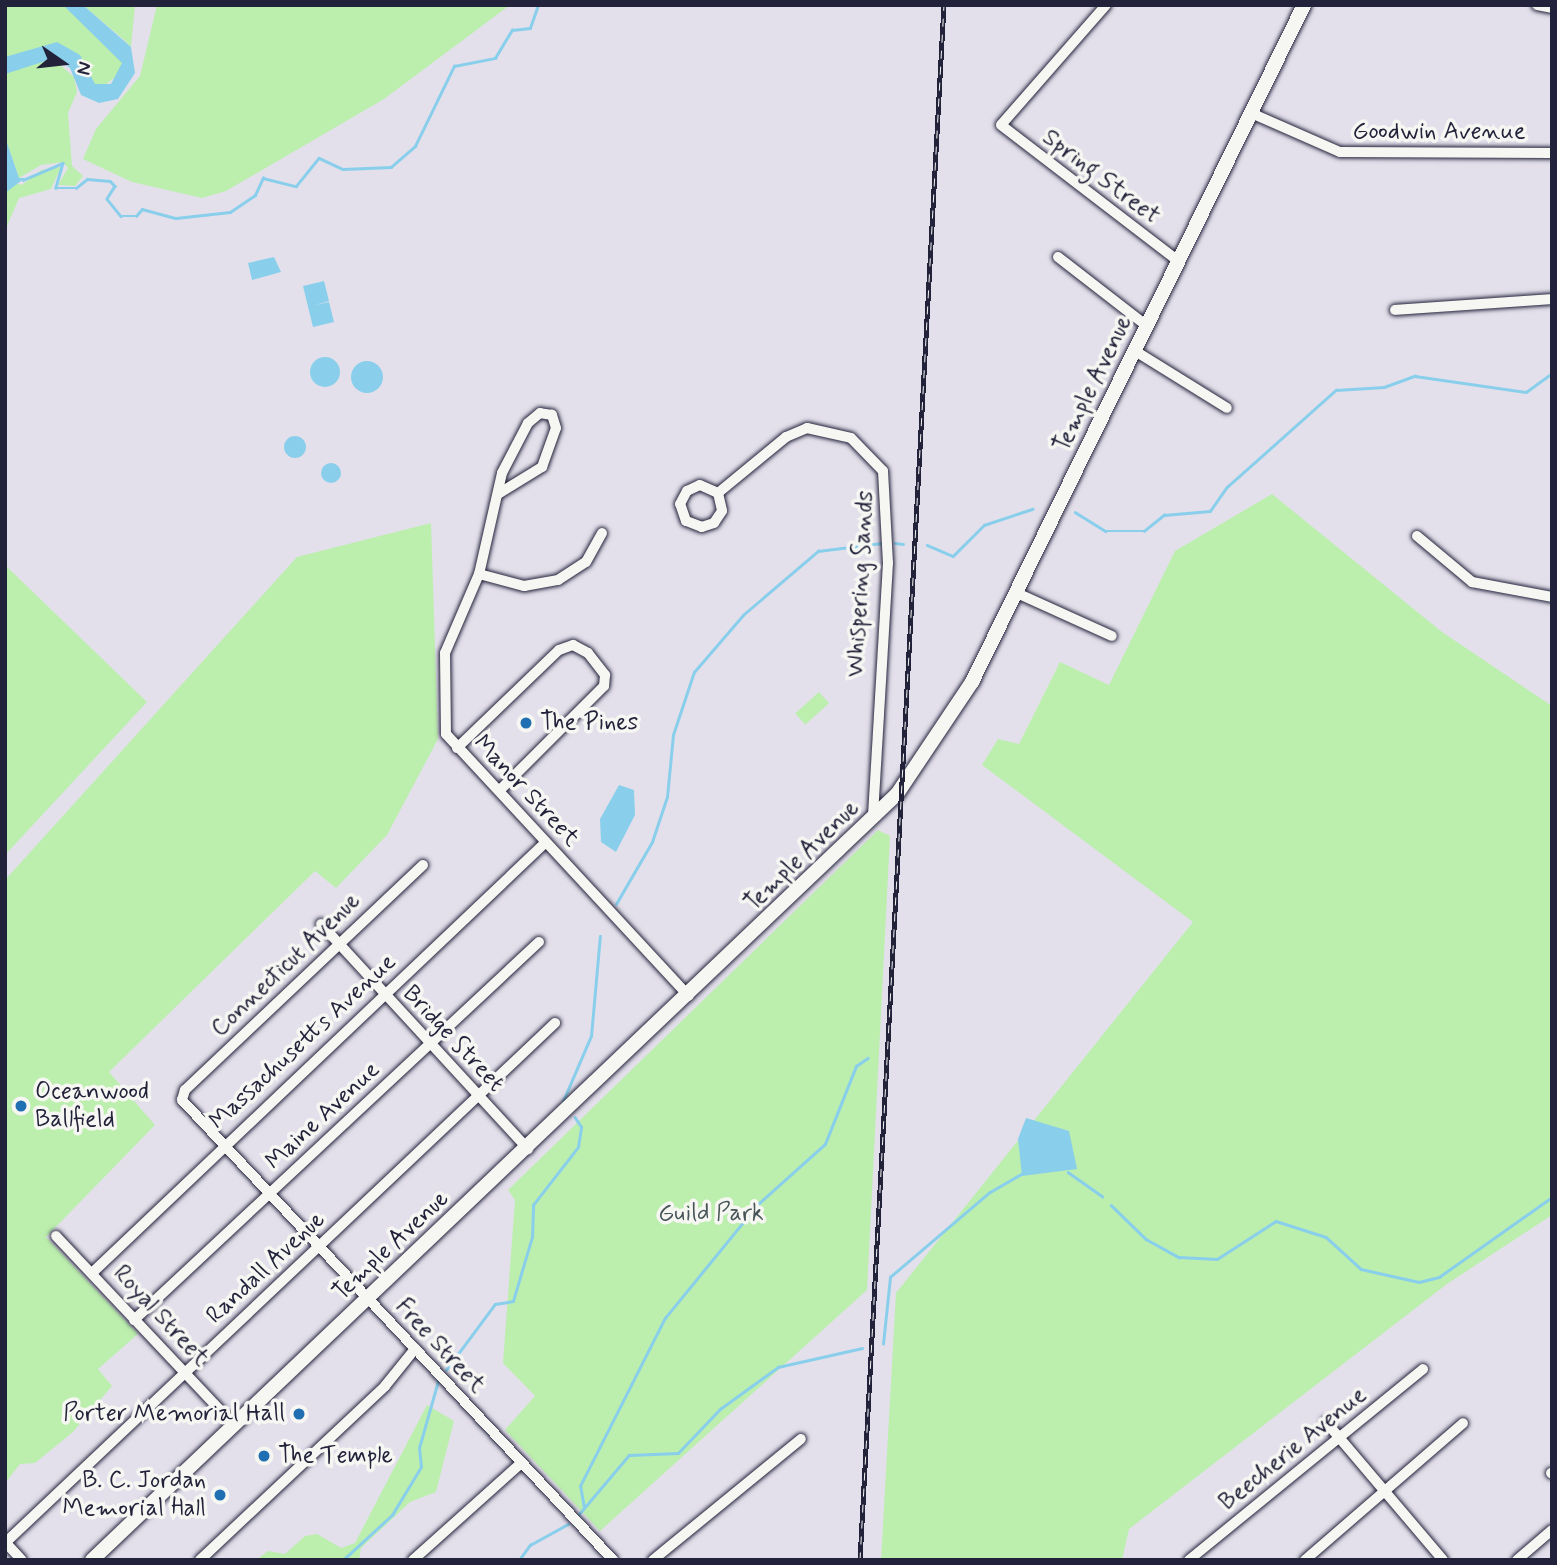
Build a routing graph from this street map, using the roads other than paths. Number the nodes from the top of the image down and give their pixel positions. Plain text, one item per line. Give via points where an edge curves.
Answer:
1 (1106, 5) edge
2 (1304, 5) edge
3 (1537, 5) edge
4 (1552, 8) edge
5 (1251, 113) junction
6 (1552, 153) edge
7 (1058, 257) dead end
8 (1178, 261) junction
9 (1552, 299) edge
10 (1395, 310) dead end
11 (1147, 326) junction
12 (1135, 351) junction
13 (1227, 408) dead end
14 (718, 493) junction
15 (498, 494) junction
16 (602, 533) dead end
17 (1417, 536) dead end
18 (479, 574) junction
19 (1017, 593) junction
20 (1552, 597) edge
21 (1112, 636) dead end
22 (457, 748) junction
23 (499, 791) junction
24 (873, 820) junction
25 (545, 843) junction
26 (423, 864) dead end
27 (321, 924) dead end
28 (539, 942) dead end
29 (340, 944) junction
30 (384, 996) junction
31 (689, 996) junction
32 (555, 1023) dead end
33 (430, 1046) junction
34 (182, 1097) joint
35 (478, 1097) junction
36 (224, 1144) junction
37 (527, 1149) junction
38 (269, 1194) junction
39 (56, 1236) dead end
40 (319, 1248) junction
41 (92, 1273) junction
42 (368, 1299) junction
43 (134, 1320) junction
44 (415, 1349) junction
45 (1423, 1369) dead end
46 (185, 1373) junction
47 (1326, 1422) dead end
48 (1463, 1423) dead end
49 (234, 1425) junction
50 (801, 1439) dead end
51 (1342, 1440) junction
52 (521, 1463) junction
53 (1389, 1493) junction
54 (1552, 1530) edge
55 (5, 1543) edge
56 (22, 1560) edge
57 (92, 1560) edge
58 (201, 1560) edge
59 (413, 1560) edge
60 (613, 1560) edge
61 (653, 1560) edge
62 (1189, 1560) edge
63 (1305, 1560) edge
64 (1443, 1560) edge
65 (1517, 1560) edge

1 - 8 street, Spring Street via 1001,125
2 - 5 street, Temple Avenue
3 - 4 street
5 - 6 street, Goodwin Avenue via 1340,152
5 - 8 street, Temple Avenue
7 - 11 street
8 - 11 street, Temple Avenue
9 - 10 street
11 - 12 street, Temple Avenue
12 - 13 street
12 - 19 street, Temple Avenue
14 - 14 street via 722,511 714,523 702,527 685,521 680,504 687,491 700,485
14 - 24 street, Whispering Sands via 769,449 807,428 851,438 883,471 888,563
15 - 15 street, Manor Street via 542,467 556,428 552,415 536,415 517,439
15 - 18 street, Manor Street
16 - 18 street via 580,568 549,583 509,584
17 - 20 street via 1472,582
18 - 22 street, Manor Street via 443,661 446,734
19 - 21 street
19 - 24 street, Temple Avenue via 950,721
22 - 23 street, Manor Street
22 - 23 street via 559,650 573,645 588,653 605,675 604,686
23 - 25 street, Manor Street
24 - 31 street, Temple Avenue
25 - 30 street, Massachusetts Avenue
25 - 31 street, Manor Street
26 - 29 street, Connecticut Avenue
27 - 29 street, Bridge Street
28 - 33 street, Maine Avenue
29 - 30 street, Bridge Street
29 - 34 street, Connecticut Avenue
30 - 33 street, Bridge Street
30 - 36 street, Massachusetts Avenue
31 - 37 street, Temple Avenue
32 - 35 street, Randall Avenue
33 - 35 street, Bridge Street
33 - 38 street, Maine Avenue
34 - 36 street, Free Street
35 - 37 street, Bridge Street
35 - 40 street, Randall Avenue
36 - 38 street, Free Street
36 - 41 street, Massachusetts Avenue
37 - 42 street, Temple Avenue
38 - 40 street, Free Street
38 - 43 street, Maine Avenue
39 - 41 street, Royal Street
40 - 42 street, Free Street
40 - 46 street, Randall Avenue
41 - 43 street, Royal Street
42 - 44 street, Free Street
42 - 49 street, Temple Avenue
43 - 46 street, Royal Street
44 - 52 street, Free Street
44 - 58 street via 385,1387
45 - 51 street, Beecherie Avenue
46 - 49 street, Royal Street
46 - 55 street, Randall Avenue
47 - 51 street
48 - 53 street
49 - 57 street, Temple Avenue
50 - 61 street
51 - 53 street
51 - 62 street, Beecherie Avenue
52 - 59 street
52 - 60 street, Free Street
53 - 63 street
53 - 64 street
54 - 65 street
55 - 56 street

